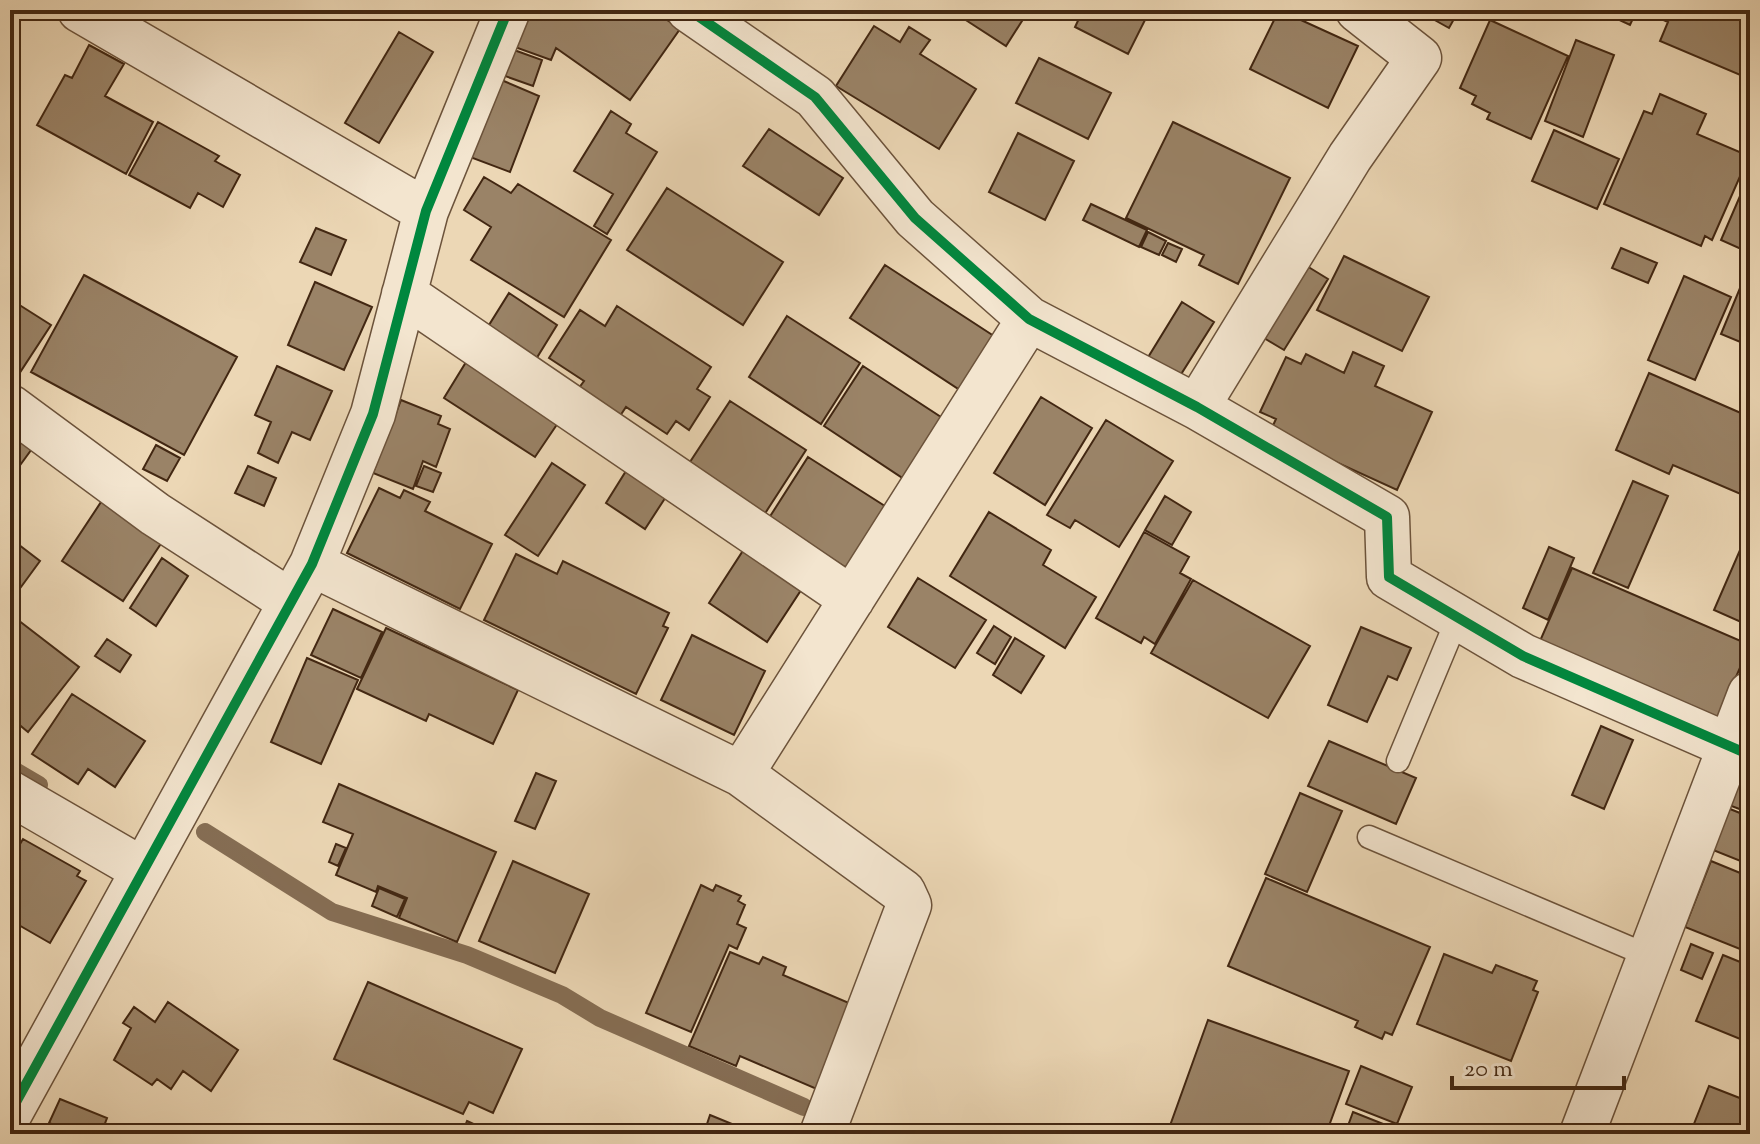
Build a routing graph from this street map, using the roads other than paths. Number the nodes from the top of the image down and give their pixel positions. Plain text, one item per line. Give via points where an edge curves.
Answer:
1 (80, 10) edge
2 (508, 10) edge
3 (689, 10) edge
4 (1358, 10) edge
5 (426, 211) junction
6 (404, 294) junction
7 (1029, 319) junction
8 (10, 407) edge
9 (1197, 407) junction
10 (312, 564) junction
11 (852, 599) junction
12 (291, 602) junction
13 (1458, 617) junction
14 (1750, 694) edge
15 (1739, 750) edge
16 (1398, 761) dead end
17 (741, 774) junction
18 (10, 793) edge
19 (1369, 837) dead end
20 (143, 870) junction
21 (1649, 956) junction
22 (10, 1113) edge
23 (822, 1134) edge
24 (1582, 1134) edge

1 - 5 street
2 - 5 street
3 - 7 street via 815,97 915,218
4 - 9 street via 1419,58 1350,157
5 - 6 street
6 - 10 street via 373,414
6 - 11 street
7 - 9 street
7 - 11 street
8 - 12 street via 155,514
9 - 13 street via 1387,517 1389,577
10 - 12 street
10 - 17 street
11 - 17 street
12 - 20 street
13 - 15 street via 1523,656
13 - 16 lane
14 - 15 street
15 - 21 street
17 - 23 street via 903,892 909,905
18 - 20 street
19 - 21 lane
20 - 22 street
21 - 24 street

